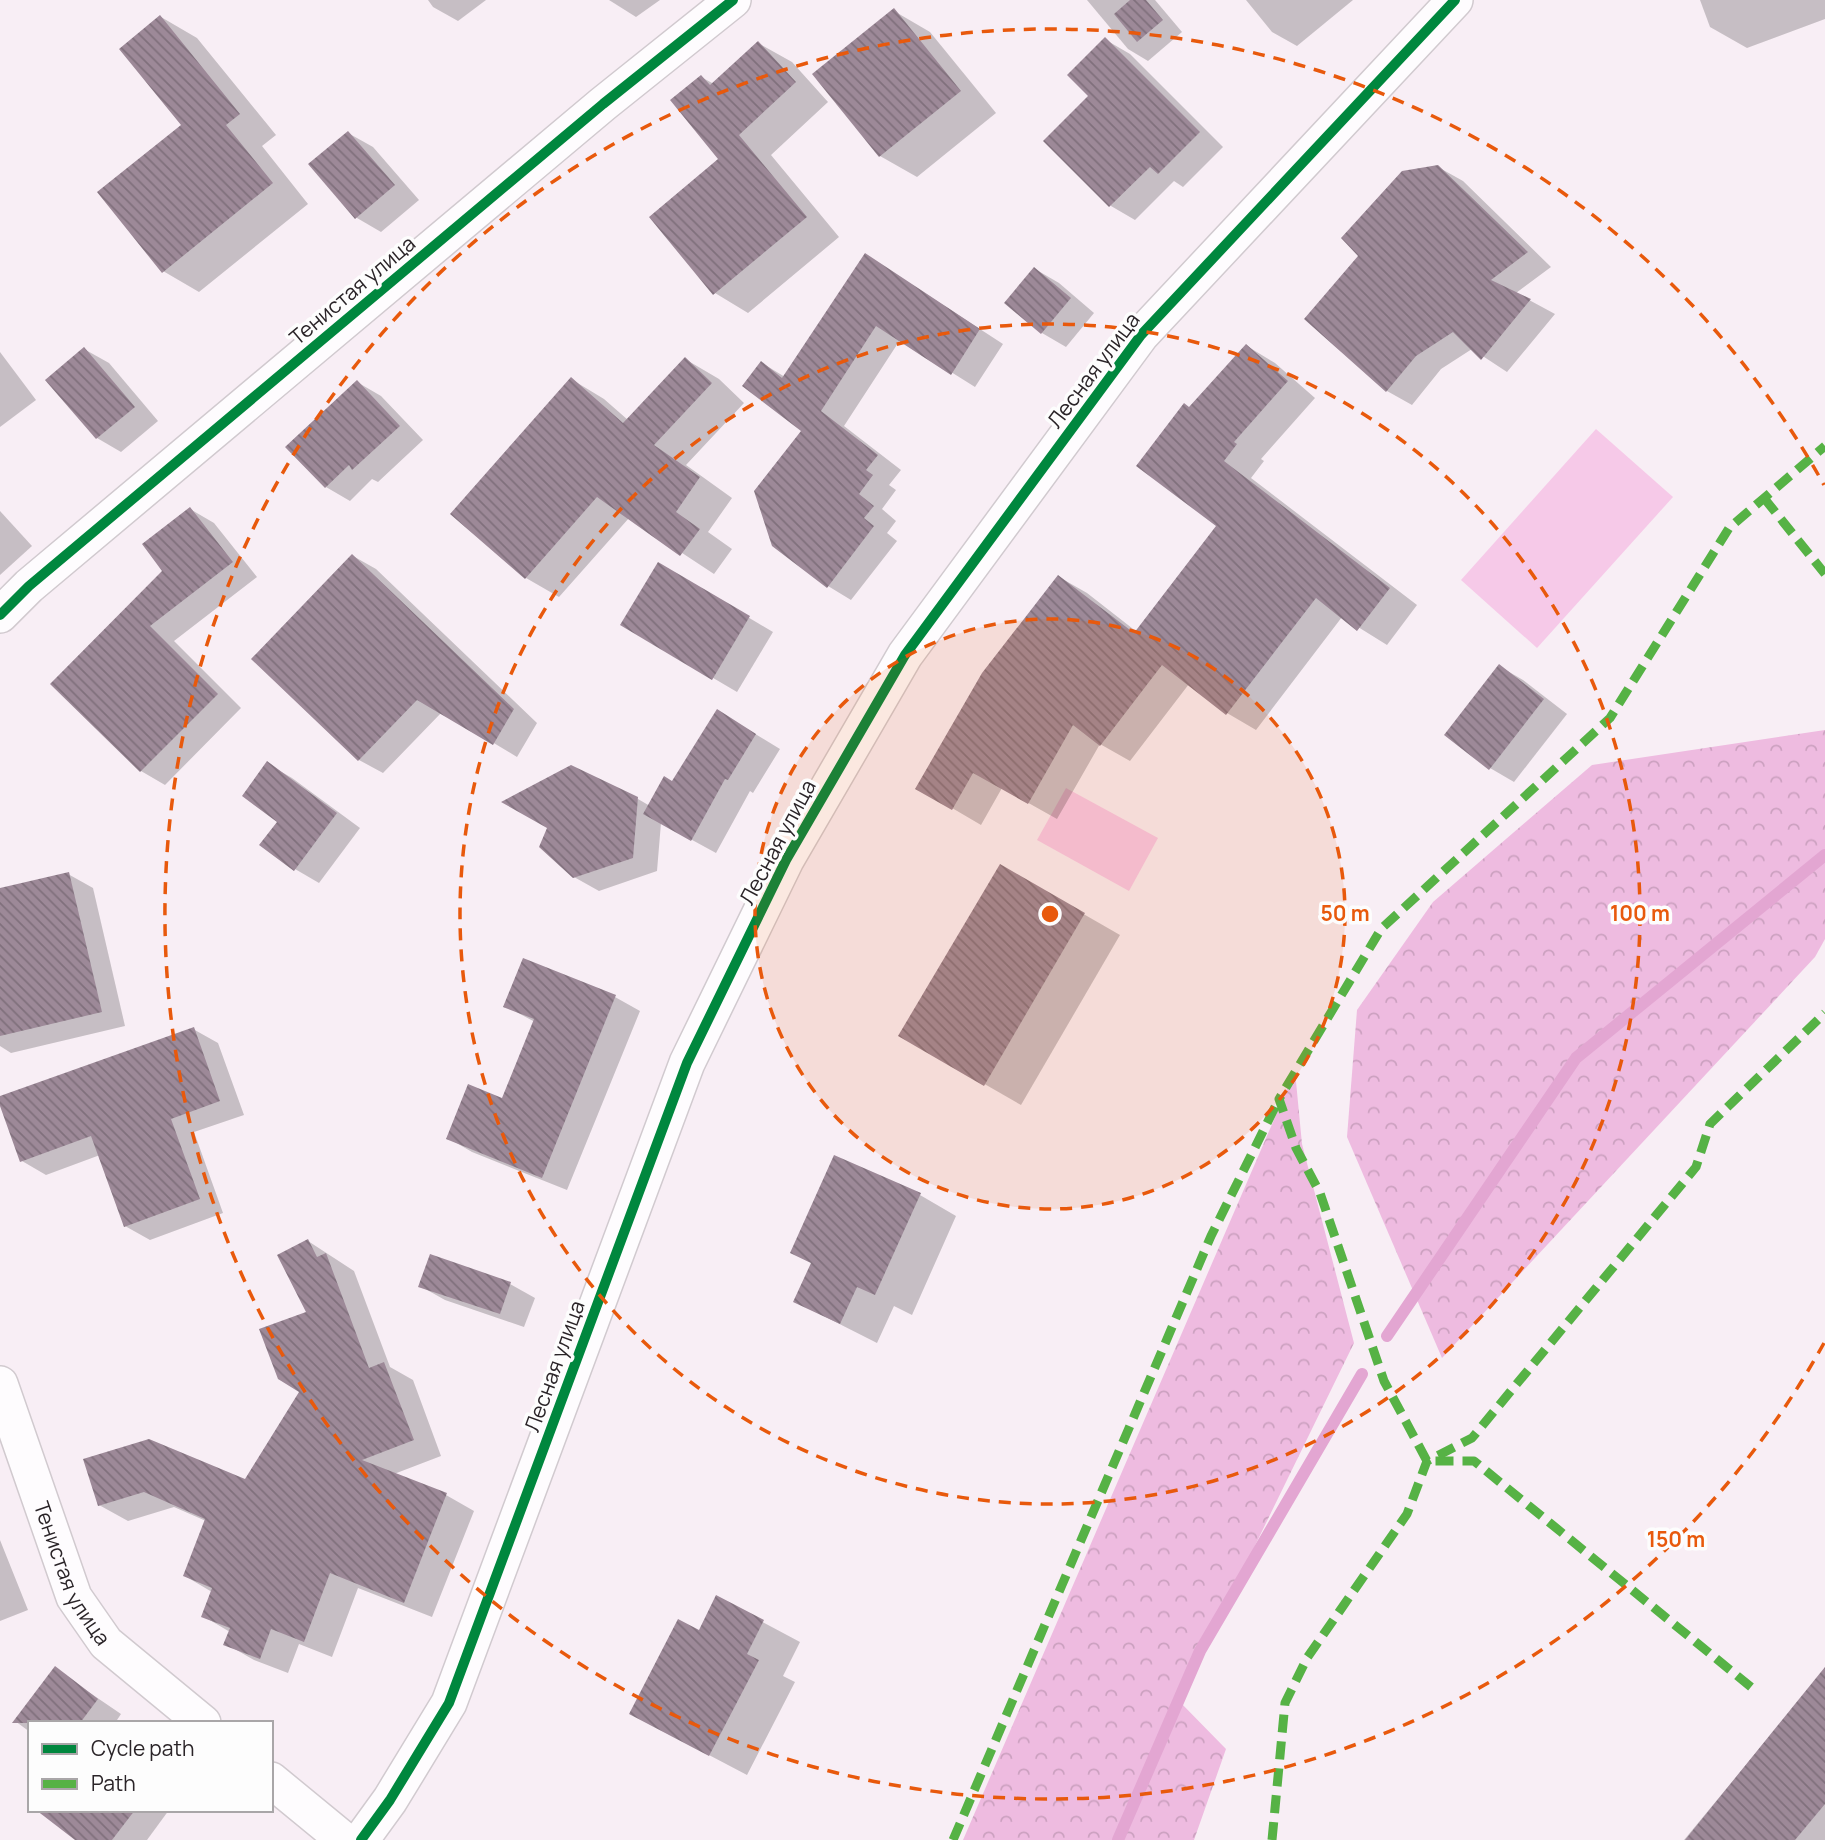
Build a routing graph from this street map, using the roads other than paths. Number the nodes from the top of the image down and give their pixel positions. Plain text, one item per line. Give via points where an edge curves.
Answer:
1 (733, 0) edge
2 (1455, 0) edge
3 (0, 615) edge
4 (0, 1384) edge
5 (201, 1721) edge
6 (273, 1782) edge
7 (344, 1840) edge
8 (361, 1840) edge

1 - 3 street, Тенистая улица via 571,130 39,577
2 - 8 street, Лесная улица via 1142,335 905,655 786,860 687,1063 449,1703
4 - 5 street, Тенистая улица via 74,1597 106,1643
6 - 7 street

